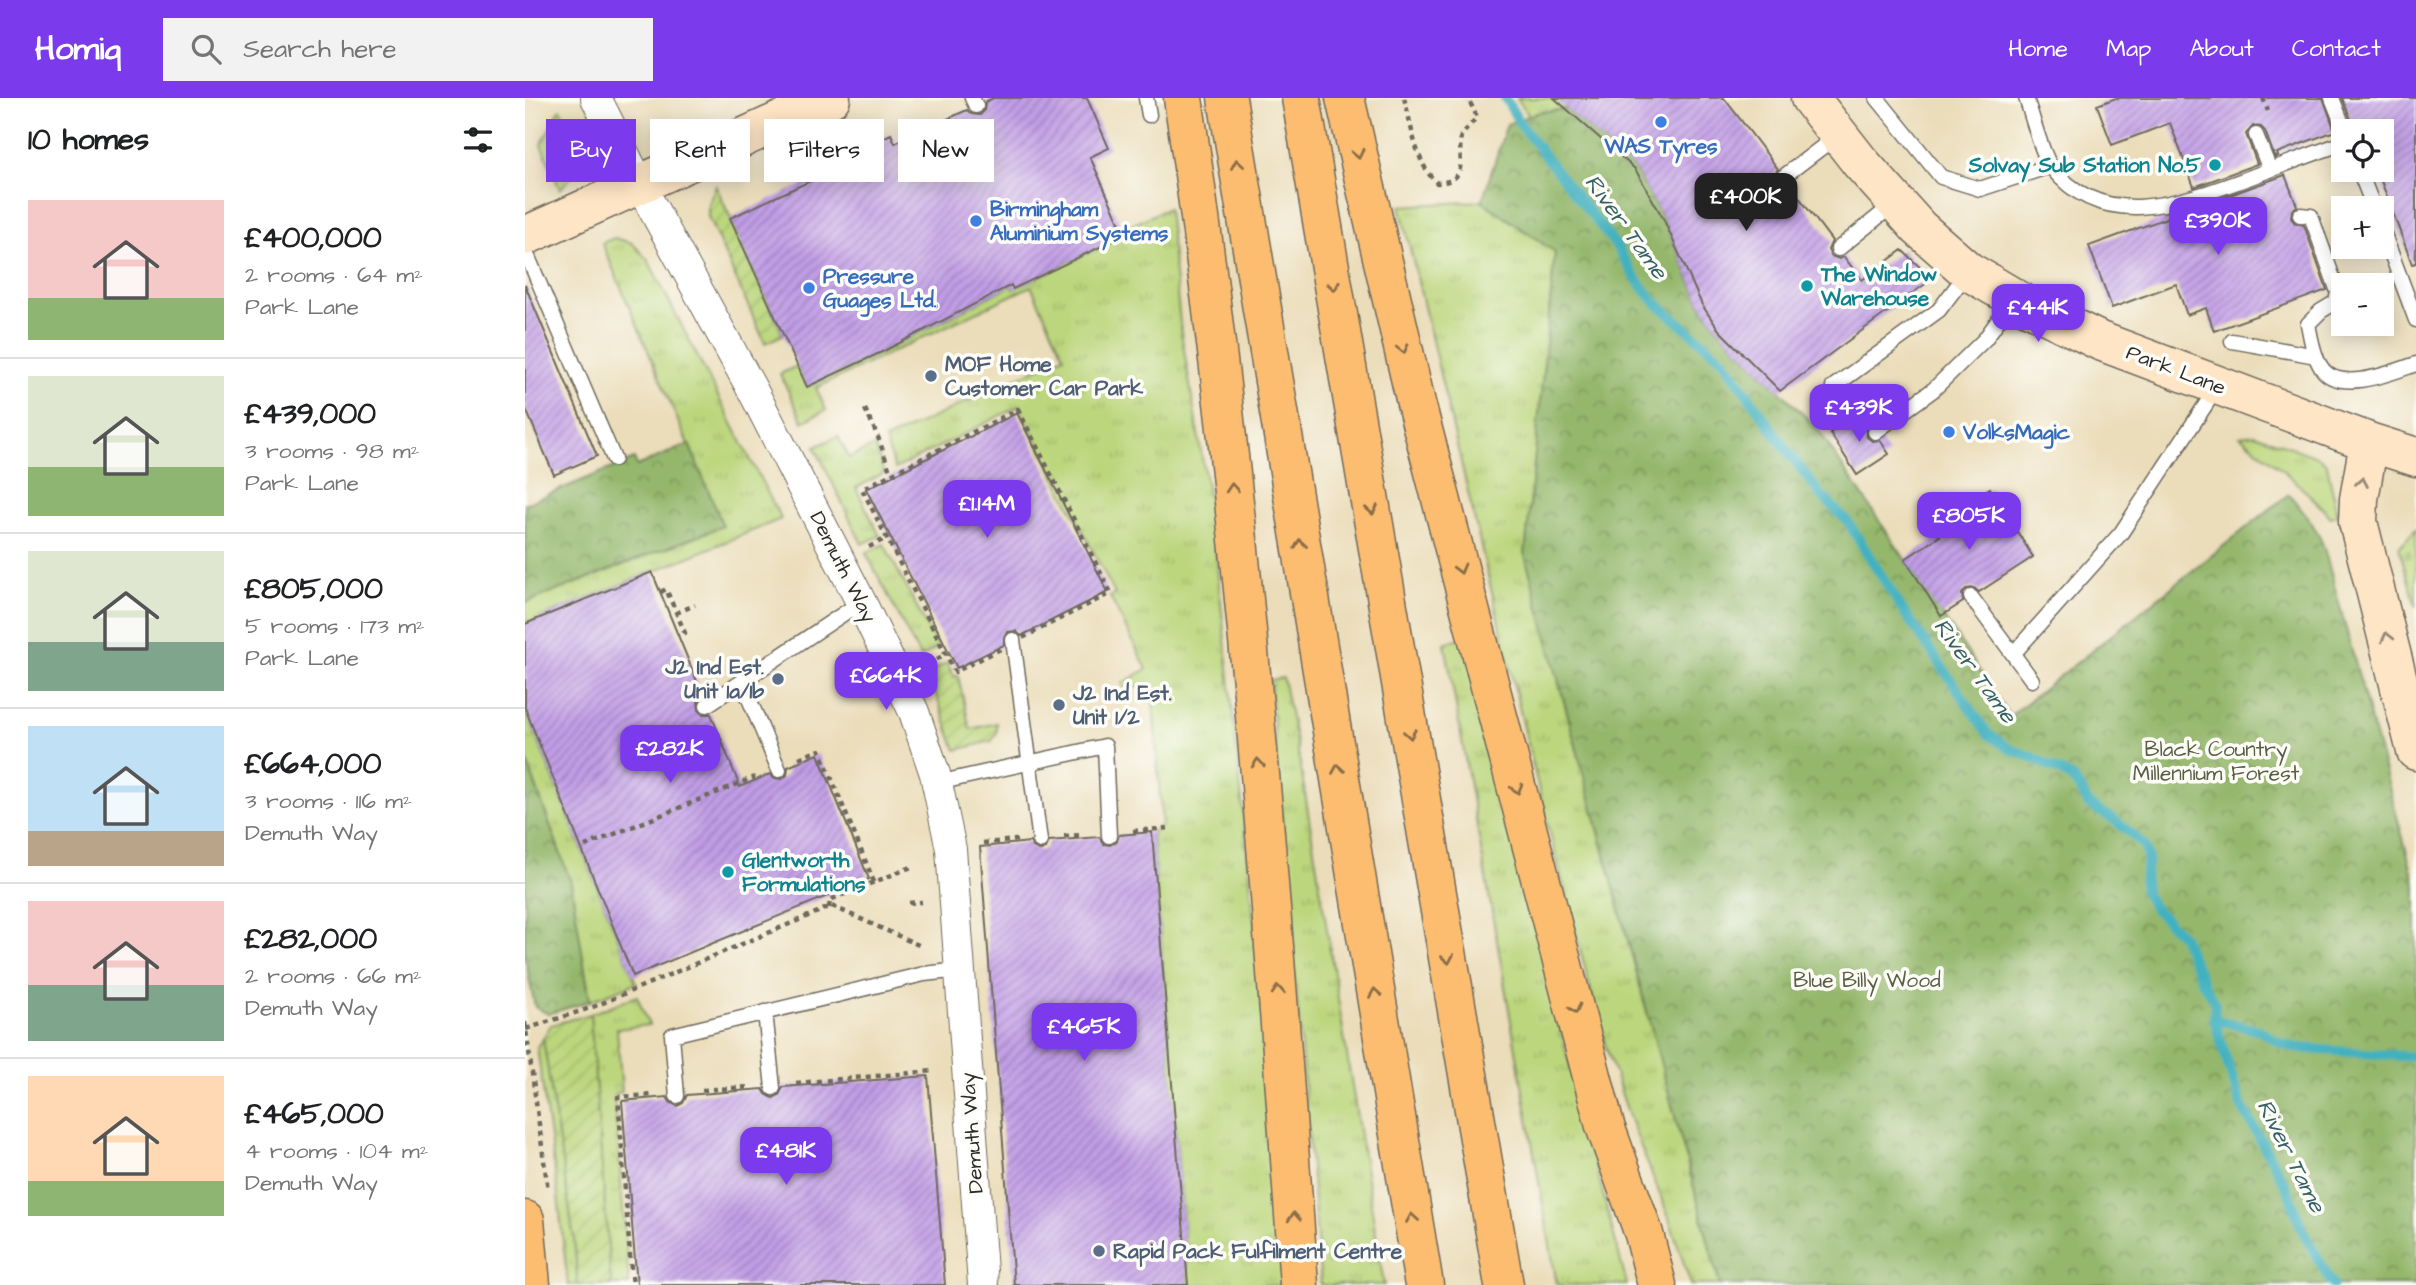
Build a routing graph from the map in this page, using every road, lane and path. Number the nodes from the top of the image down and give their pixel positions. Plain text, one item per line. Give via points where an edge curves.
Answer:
1 (596, 98) edge
2 (831, 98) edge
3 (1146, 98) edge
4 (1183, 98) edge
5 (1227, 98) edge
6 (1301, 98) edge
7 (1345, 98) edge
8 (1405, 98) edge
9 (1468, 98) edge
10 (1810, 98) edge
11 (1877, 98) edge
12 (2026, 98) edge
13 (2332, 98) edge
14 (1149, 115) dead end
15 (2340, 119) edge
16 (1838, 134) junction
17 (2256, 135) dead end
18 (2331, 147) edge
19 (2050, 166) junction
20 (2270, 170) junction
21 (1783, 177) dead end
22 (639, 183) junction
23 (1896, 202) junction
24 (2300, 215) dead end
25 (525, 236) edge
26 (1838, 249) dead end
27 (525, 250) edge
28 (2393, 259) edge
29 (1968, 271) junction
30 (2014, 298) junction
31 (2416, 320) edge
32 (2232, 341) dead end
33 (2316, 356) junction
34 (2416, 364) edge
35 (2218, 386) junction
36 (1833, 387) dead end
37 (865, 409) dead end
38 (1875, 432) dead end
39 (2369, 442) junction
40 (2416, 457) edge
41 (614, 458) dead end
42 (891, 474) junction
43 (887, 538) junction
44 (861, 551) dead end
45 (661, 592) dead end
46 (1971, 597) dead end
47 (861, 602) junction
48 (695, 605) dead end
49 (676, 613) junction
50 (678, 635) dead end
51 (1013, 641) junction
52 (948, 653) junction
53 (2013, 654) junction
54 (920, 668) dead end
55 (2032, 680) dead end
56 (742, 682) junction
57 (707, 705) dead end
58 (2416, 751) edge
59 (1029, 762) junction
60 (778, 769) junction
61 (937, 783) junction
62 (1170, 828) dead end
63 (1109, 834) junction
64 (1040, 840) junction
65 (975, 844) dead end
66 (585, 846) dead end
67 (914, 866) dead end
68 (874, 882) junction
69 (829, 908) junction
70 (931, 950) dead end
71 (960, 970) junction
72 (765, 1012) junction
73 (525, 1022) edge
74 (526, 1029) edge
75 (940, 1071) dead end
76 (773, 1086) junction
77 (677, 1094) junction
78 (548, 1190) dead end
79 (525, 1220) edge
80 (631, 1269) dead end
81 (632, 1276) dead end
82 (531, 1285) edge
83 (633, 1285) edge
84 (983, 1285) edge
85 (1299, 1285) edge
86 (1424, 1285) edge
87 (1504, 1285) edge
88 (1657, 1285) edge

1 - 22 street, Demuth Way
2 - 22 main road
3 - 14 lane
85 -> 4 main road via 1271,902 1224,412
86 -> 5 main road
6 -> 87 main road
7 -> 88 main road via 1416,403 1605,1126
8 - 9 path via 1422,163 1437,183 1449,182 1461,168 1461,136 1477,117
10 - 16 main road, Park Lane
11 - 19 lane via 1941,177 1980,189
12 - 19 lane
13 - 15 lane
16 - 21 lane
16 - 23 main road, Park Lane
17 - 20 lane
18 - 20 lane
19 - 20 lane via 2076,191 2112,206 2149,208 2190,199
22 - 25 main road
22 - 47 street, Demuth Way
23 - 26 lane
23 - 29 main road, Park Lane
24 - 33 lane via 2311,216 2338,292 2336,302 2308,324
27 - 41 lane via 567,365
28 - 31 lane
29 - 30 main road, Park Lane
29 - 36 lane via 1938,310
30 - 35 main road, Park Lane via 2100,341
30 - 38 lane via 1985,338 1933,390
32 - 33 lane
33 - 34 lane via 2322,370 2333,377 2358,381
35 - 39 main road, Park Lane
35 - 53 lane via 2121,533
37 - 42 path
39 - 40 main road, Park Lane
58 -> 39 main road via 2358,522
42 - 43 path via 862,489
42 - 51 path via 1018,409 1111,593
43 - 44 path
43 - 52 path
45 - 49 path via 666,589
46 - 53 lane
47 - 56 lane
47 - 61 street, Demuth Way via 914,712
48 - 49 path
49 - 50 path via 685,633
51 - 52 path via 955,672
51 - 59 lane
52 - 54 path
53 - 55 lane
56 - 57 lane
56 - 60 lane
59 - 61 lane
59 - 63 lane via 1105,746
59 - 64 lane
60 - 66 path
60 - 68 path via 820,750
61 - 71 street, Demuth Way via 951,849
62 - 63 path
63 - 64 path
64 - 65 path
67 - 68 path
68 - 69 path via 830,900
69 - 70 path
69 - 74 path via 593,1007
71 - 72 lane via 924,974
71 - 84 street, Demuth Way
72 - 76 lane
72 - 77 lane via 671,1035
73 - 74 path
74 - 78 path
75 - 76 path
76 - 77 path
77 - 80 path via 618,1097
79 - 82 main road
81 - 83 path

